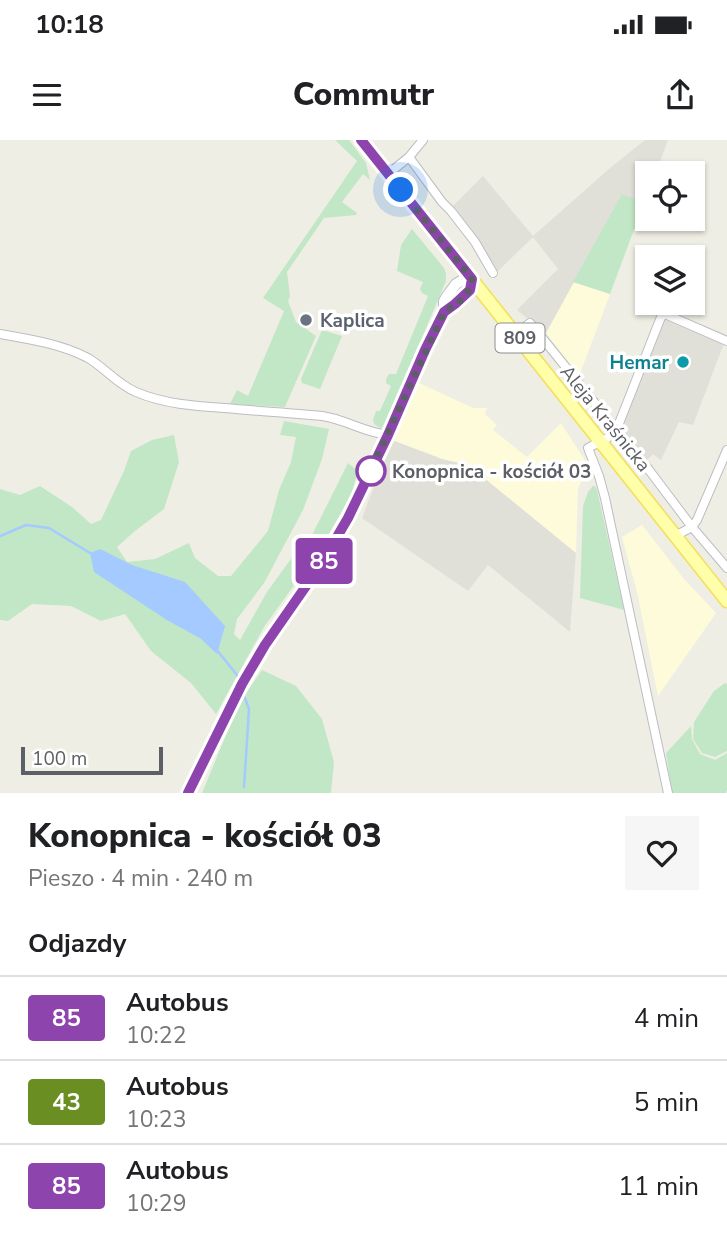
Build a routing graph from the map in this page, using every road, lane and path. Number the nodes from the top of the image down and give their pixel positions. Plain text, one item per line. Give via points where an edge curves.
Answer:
1 (361, 140) edge
2 (422, 140) edge
3 (409, 157) junction
4 (388, 174) junction
5 (493, 273) dead end
6 (472, 279) junction
7 (0, 334) edge
8 (516, 334) junction
9 (727, 341) edge
10 (616, 430) junction
11 (388, 435) junction
12 (600, 441) junction
13 (727, 450) edge
14 (692, 527) junction
15 (676, 536) junction
16 (727, 568) edge
17 (727, 601) edge
18 (188, 793) edge
19 (668, 793) edge

1 - 4 main road, Aleja Kraśnicka / 809
2 - 3 street
3 - 4 street
3 - 5 street via 475,242
4 - 6 main road, Aleja Kraśnicka / 809
6 - 8 main road, Aleja Kraśnicka / 809
6 - 11 street via 470,290 444,312
7 - 11 street via 73,352 136,392 156,398 183,405 332,418
8 - 10 street, Aleja Kraśnicka via 530,323
8 - 12 main road, Aleja Kraśnicka / 809
9 - 10 street via 665,314 661,317
10 - 12 street
10 - 14 street, Aleja Kraśnicka
11 - 18 street via 330,551 229,707
12 - 15 main road, Aleja Kraśnicka / 809
12 - 19 street via 587,447 605,498
13 - 14 street
14 - 15 street
14 - 16 street, Aleja Kraśnicka
15 - 17 main road, Aleja Kraśnicka / 809

